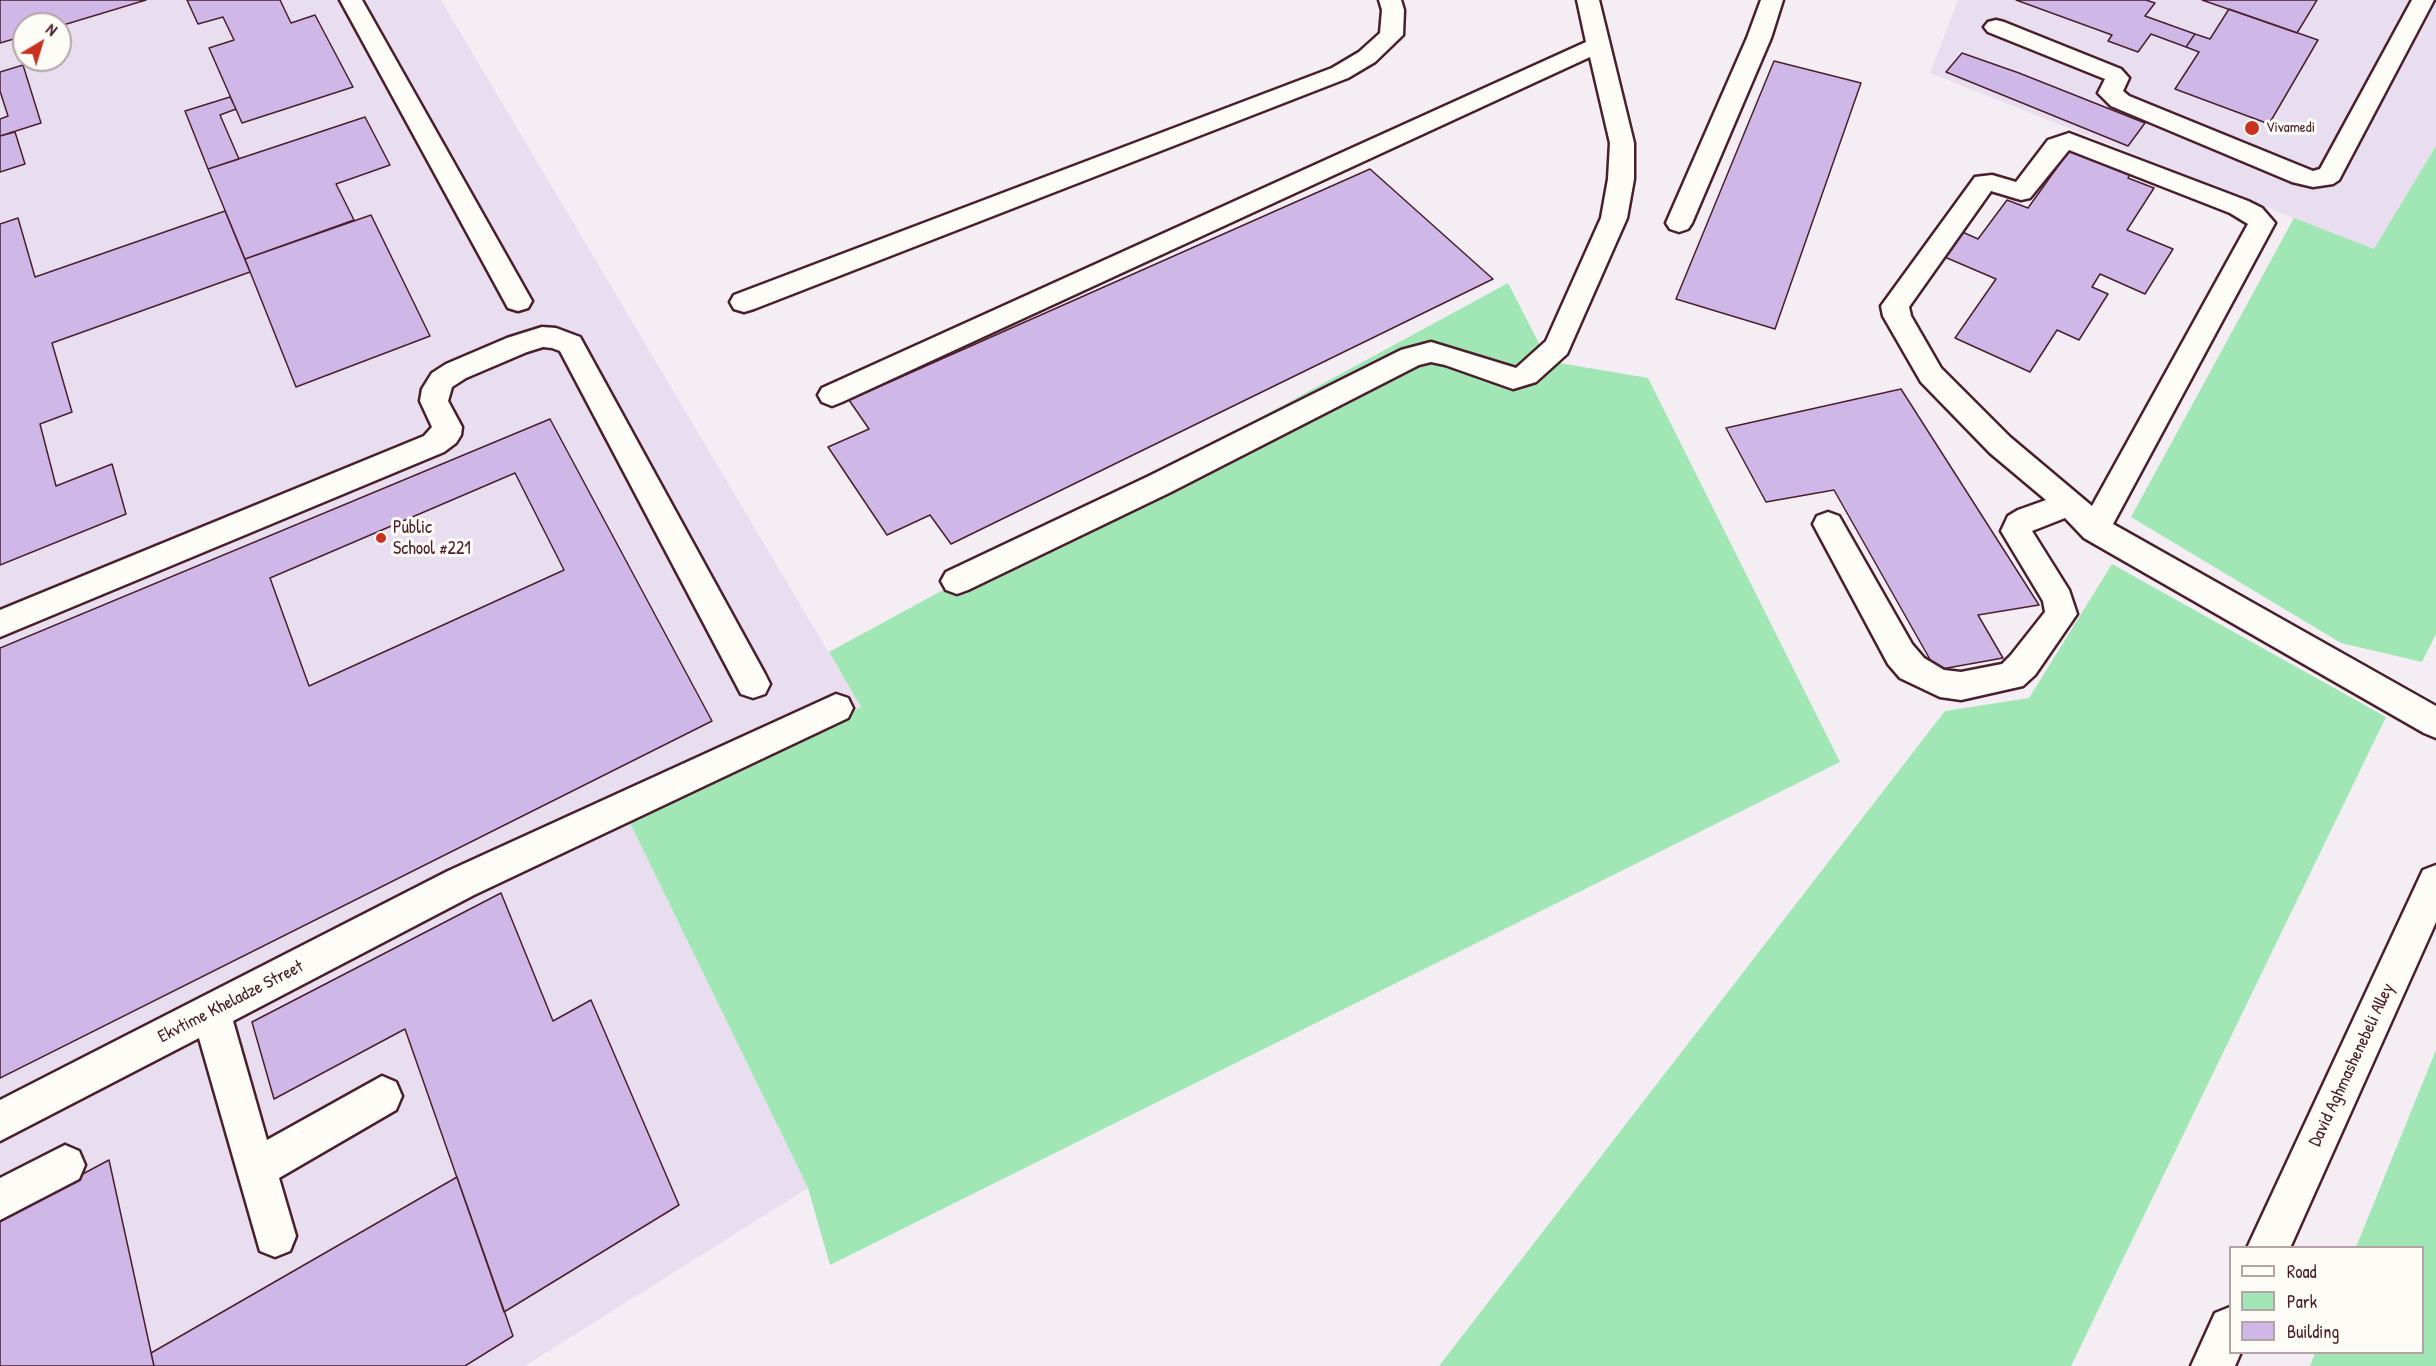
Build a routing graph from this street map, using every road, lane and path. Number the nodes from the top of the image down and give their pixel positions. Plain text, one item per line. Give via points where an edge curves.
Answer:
1 (351, 0) edge
2 (1390, 0) edge
3 (1588, 0) edge
4 (1772, 0) edge
5 (2423, 0) edge
6 (1996, 27) dead end
7 (1598, 45) junction
8 (1679, 223) dead end
9 (518, 301) dead end
10 (744, 302) dead end
11 (832, 395) dead end
12 (2071, 504) junction
13 (1828, 524) dead end
14 (2095, 528) junction
15 (957, 581) dead end
16 (0, 624) edge
17 (753, 684) dead end
18 (836, 708) dead end
19 (2436, 723) edge
20 (2436, 882) edge
21 (211, 1012) junction
22 (382, 1096) dead end
23 (0, 1121) edge
24 (64, 1165) dead end
25 (256, 1167) junction
26 (0, 1200) edge
27 (275, 1236) dead end
28 (2269, 1246) edge
29 (2229, 1330) edge
30 (2213, 1366) edge

1 - 9 main road
2 - 10 main road via 1391,35 1367,57 1340,73
3 - 7 main road
4 - 8 main road
5 - 6 main road via 2330,174 2313,179 2120,101 2109,93 2117,78 2113,74
7 - 11 main road
7 - 15 main road via 1622,143 1614,218 1557,347 1526,375 1513,379 1431,352 1411,357
12 - 13 main road via 2029,518 2016,531 2058,599 2061,614 2011,676 1961,686 1925,676 1900,654
12 - 14 main road
12 - 14 main road via 2000,445 1931,375 1894,306 1984,183 2021,192 2057,146 2069,141 2240,207 2262,223
14 - 19 main road
16 - 17 main road via 434,444 446,435 447,427 434,401 442,380 542,337 556,338 570,344
18 - 21 main road, Ekvtime Kheladze Street via 461,883
20 - 28 main road, David Aghmashenebeli Alley
21 - 23 main road, Ekvtime Kheladze Street
21 - 25 main road
22 - 25 main road
24 - 26 main road
25 - 27 main road
29 - 30 main road

